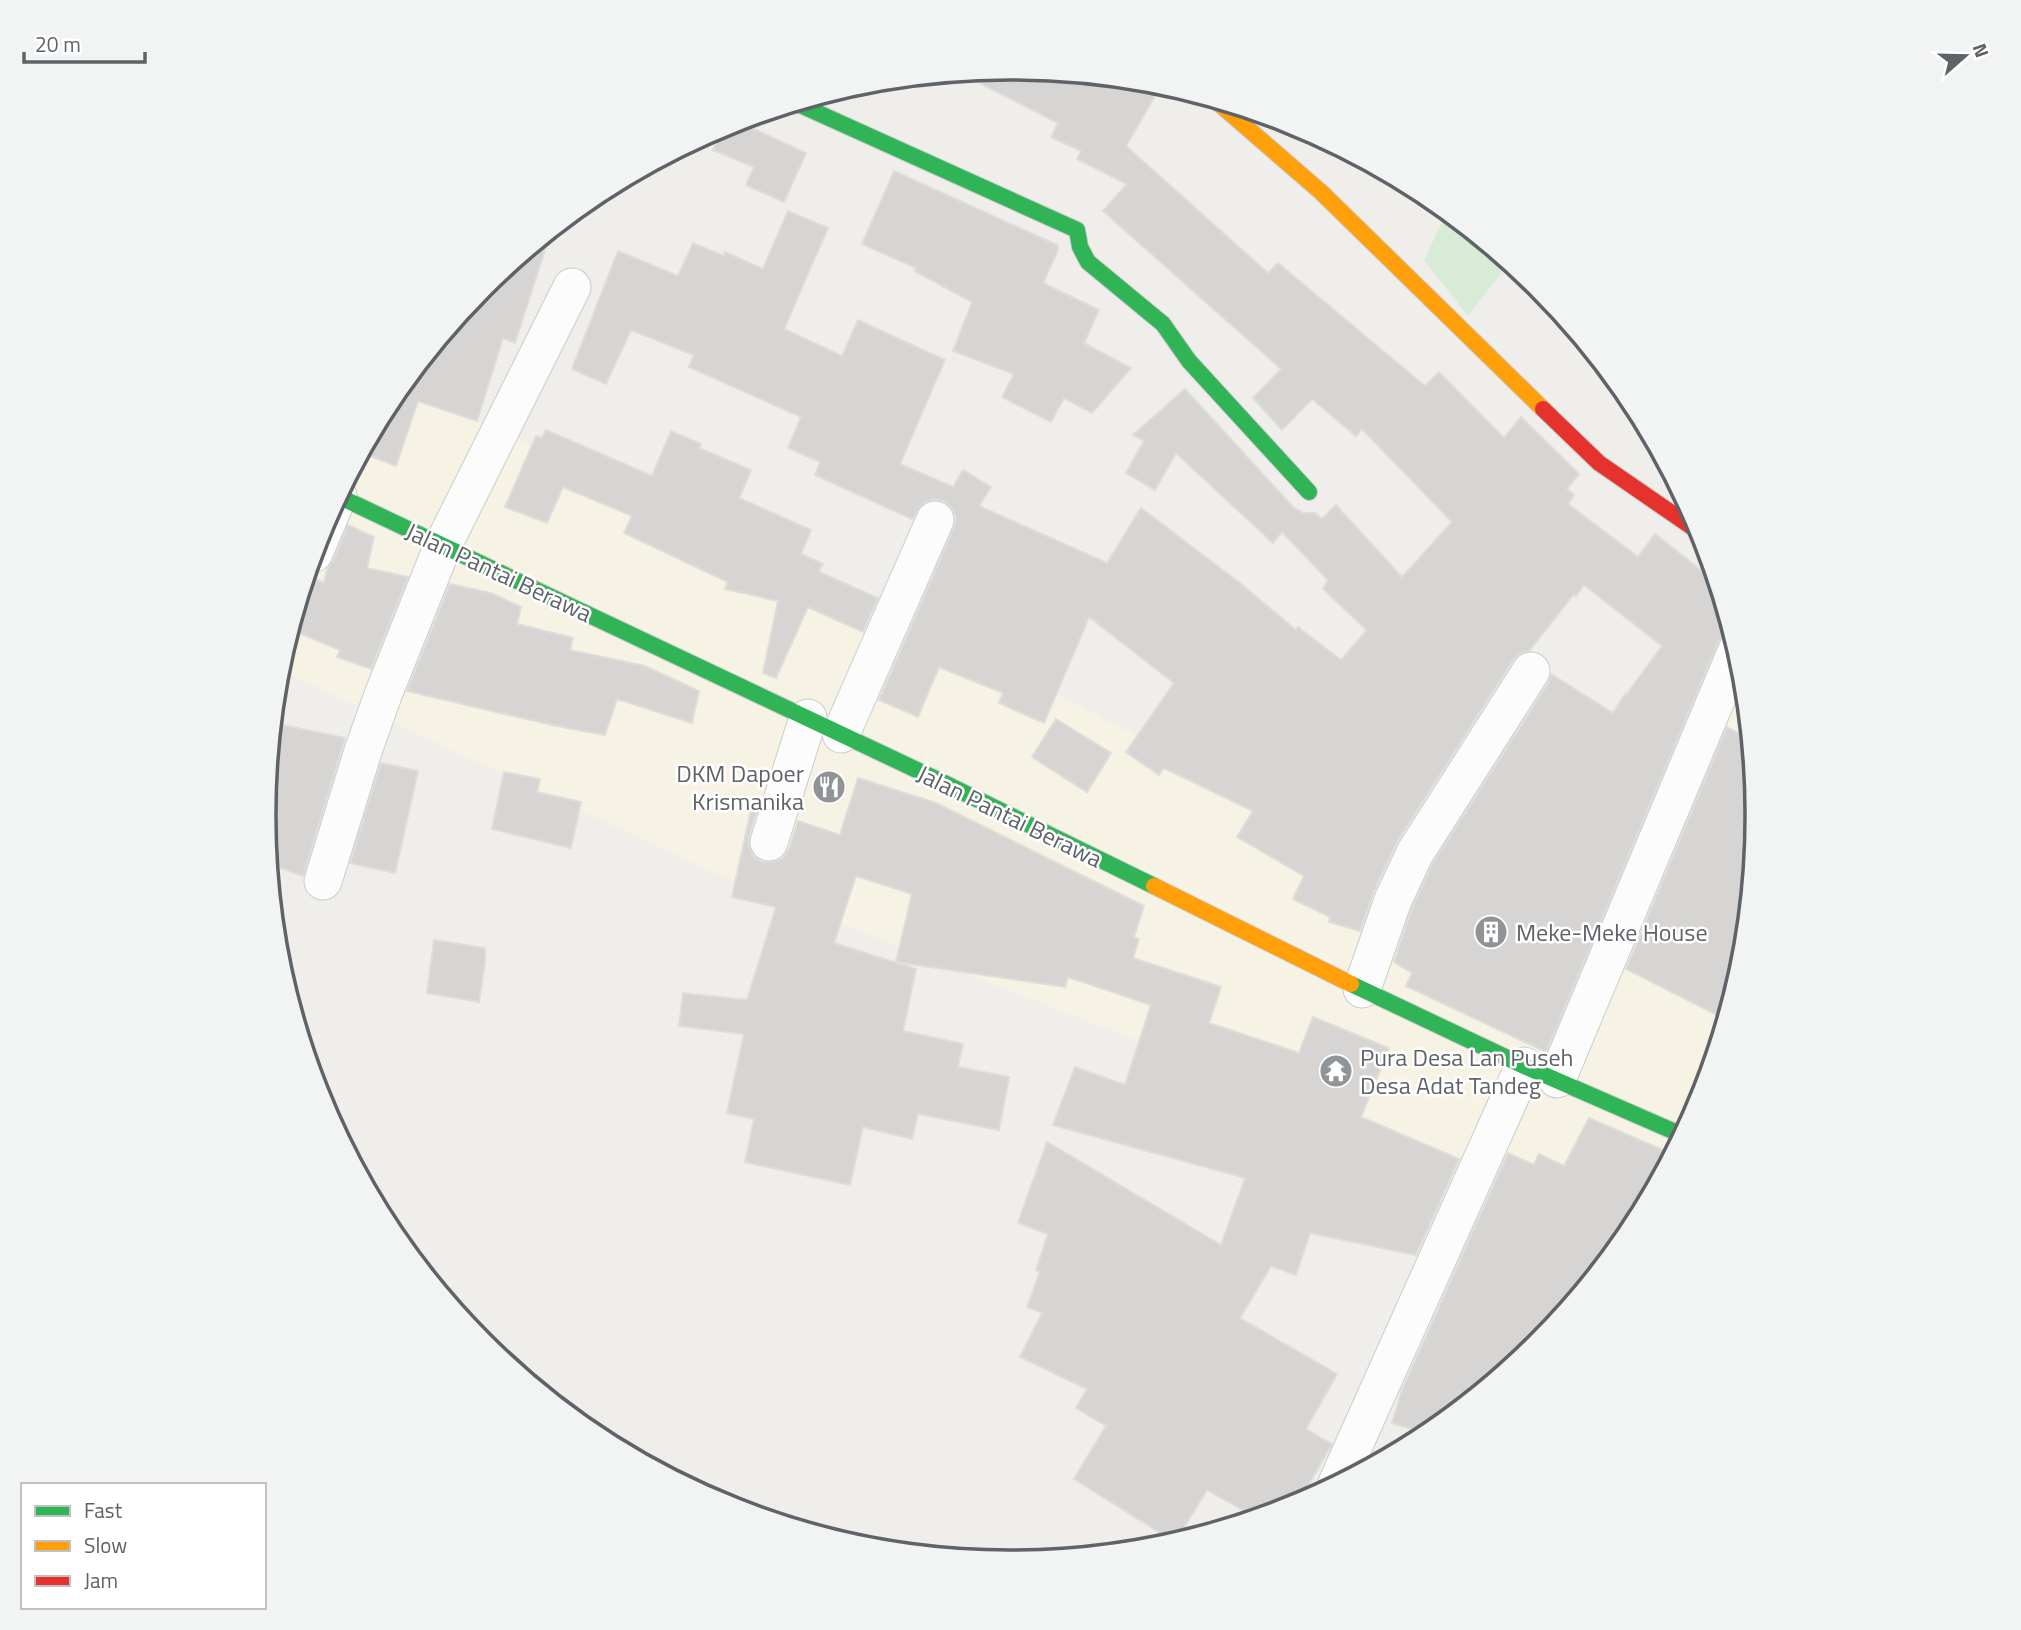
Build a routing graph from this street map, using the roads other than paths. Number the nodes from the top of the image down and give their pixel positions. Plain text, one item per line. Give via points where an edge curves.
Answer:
1 (809, 109) edge
2 (1232, 115) edge
3 (572, 287) dead end
4 (1310, 492) dead end
5 (347, 500) edge
6 (935, 520) dead end
7 (1683, 521) edge
8 (443, 545) junction
9 (1730, 666) edge
10 (1531, 671) dead end
11 (807, 718) junction
12 (841, 734) junction
13 (769, 842) dead end
14 (323, 881) dead end
15 (1362, 989) junction
16 (1540, 1073) junction
17 (1673, 1131) edge
18 (1344, 1469) edge

1 - 4 street via 1077,230 1088,262 1163,324 1189,361
2 - 7 street via 1321,192 1599,463
3 - 8 street
5 - 8 street, Jalan Pantai Berawa
6 - 12 street
8 - 11 street, Jalan Pantai Berawa
8 - 14 street via 383,695
9 - 16 street
10 - 15 street via 1415,853
11 - 12 street, Jalan Pantai Berawa
11 - 13 street
12 - 15 street, Jalan Pantai Berawa
15 - 16 street, Jalan Pantai Berawa
16 - 17 street, Jalan Pantai Berawa
16 - 18 street

